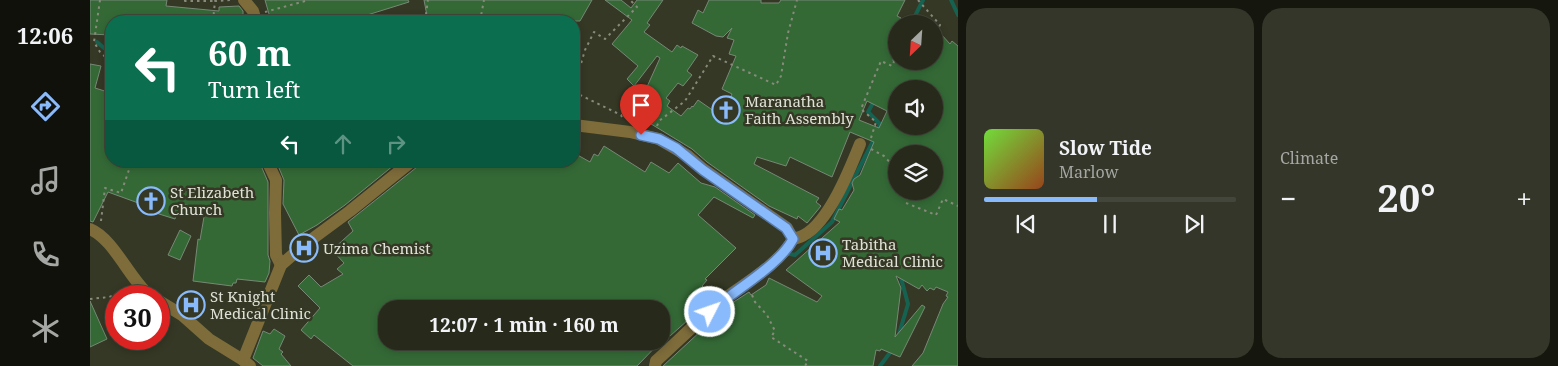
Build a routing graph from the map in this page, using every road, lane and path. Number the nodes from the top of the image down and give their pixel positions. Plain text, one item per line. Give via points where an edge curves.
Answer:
1 (100, 0) edge
2 (184, 0) edge
3 (244, 0) edge
4 (308, 0) edge
5 (428, 0) edge
6 (484, 0) edge
7 (630, 0) edge
8 (797, 0) edge
9 (918, 0) edge
10 (215, 1) edge
11 (214, 15) edge
12 (253, 15) edge
13 (257, 15) edge
14 (426, 15) edge
15 (481, 15) edge
16 (931, 15) edge
17 (105, 57) edge
18 (888, 64) edge
19 (580, 67) edge
20 (580, 95) edge
21 (580, 127) edge
22 (630, 132) junction
23 (652, 137) junction
24 (860, 144) junction
25 (888, 160) edge
26 (130, 167) edge
27 (270, 167) edge
28 (405, 167) edge
29 (907, 200) edge
30 (943, 200) edge
31 (943, 200) edge
32 (958, 206) edge
33 (93, 230) edge
34 (793, 239) junction
35 (281, 265) junction
36 (748, 283) junction
37 (140, 285) edge
38 (105, 297) edge
39 (90, 299) edge
40 (170, 308) edge
41 (246, 363) edge
42 (655, 366) edge
43 (806, 366) edge

1 - 17 path via 94,42
2 - 10 path
3 - 10 path
3 - 12 street
4 - 13 path
5 - 14 path
6 - 15 path
7 - 19 path via 637,7 605,39 594,32
8 - 23 path via 781,76 776,85 713,56 686,101 660,121
9 - 16 path
10 - 11 path
18 - 24 path via 881,61 861,109 876,122 873,136
20 - 22 path via 621,115
21 - 22 street
22 - 23 street
23 - 34 street via 688,156 786,228
24 - 25 path
24 - 34 street via 846,180 822,220 805,235
26 - 33 path via 120,192 105,188 101,222
27 - 35 street via 276,180 276,255
28 - 35 street
29 - 31 path via 906,203 936,215
30 - 32 path
33 - 37 street
34 - 36 street
35 - 41 street
36 - 42 street via 724,300 656,361
36 - 43 path via 755,302 776,330 771,338 808,361
38 - 39 path
40 - 41 street

